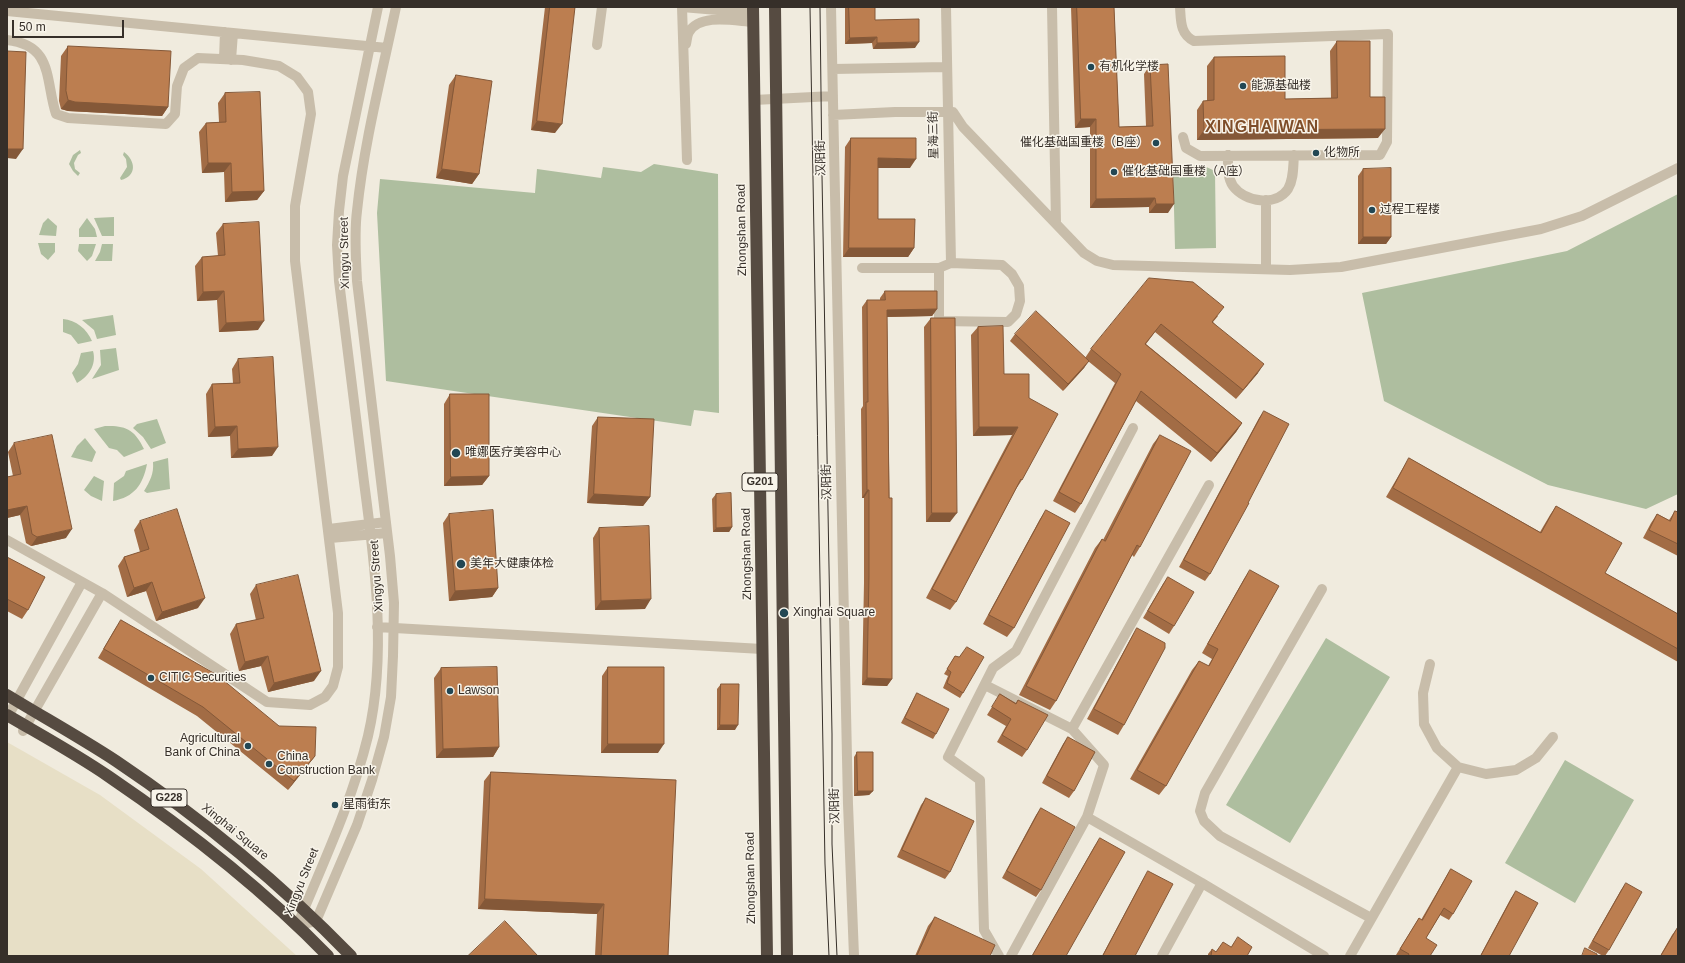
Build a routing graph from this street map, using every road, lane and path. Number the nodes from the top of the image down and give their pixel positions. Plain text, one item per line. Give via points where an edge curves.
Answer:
1 (378, 7) edge
2 (396, 7) edge
3 (602, 7) edge
4 (682, 7) edge
5 (775, 7) edge
6 (831, 7) edge
7 (946, 7) edge
8 (1052, 7) edge
9 (1180, 7) edge
10 (7, 11) edge
11 (753, 14) edge
12 (229, 32) junction
13 (7, 40) edge
14 (597, 45) dead end
15 (370, 46) junction
16 (387, 48) junction
17 (684, 52) junction
18 (227, 59) junction
19 (947, 67) junction
20 (833, 69) junction
21 (833, 96) junction
22 (776, 99) junction
23 (754, 100) junction
24 (947, 112) junction
25 (833, 115) junction
26 (1183, 137) dead end
27 (1228, 155) junction
28 (1294, 155) junction
29 (687, 160) dead end
30 (1678, 168) edge
31 (1266, 200) junction
32 (1056, 223) junction
33 (951, 263) junction
34 (862, 268) dead end
35 (939, 268) junction
36 (1266, 269) junction
37 (1133, 428) dead end
38 (1209, 485) dead end
39 (386, 527) junction
40 (370, 529) junction
41 (329, 534) junction
42 (7, 540) edge
43 (82, 582) junction
44 (1322, 590) dead end
45 (102, 594) junction
46 (378, 627) junction
47 (394, 628) junction
48 (762, 649) junction
49 (1430, 664) dead end
50 (985, 685) junction
51 (12, 698) edge
52 (34, 711) junction
53 (7, 716) edge
54 (25, 728) junction
55 (1072, 729) junction
56 (1553, 736) dead end
57 (1458, 767) junction
58 (1087, 817) junction
59 (1202, 883) junction
60 (304, 909) junction
61 (1371, 918) junction
62 (316, 921) junction
63 (297, 926) junction
64 (328, 956) edge
65 (351, 956) edge
66 (766, 956) edge
67 (788, 956) edge
68 (854, 956) edge
69 (999, 956) edge
70 (1011, 956) edge
71 (1162, 956) edge
72 (1324, 956) edge
73 (1350, 956) edge

1 - 15 street, Xingyu Street
2 - 16 street, Xingyu Street
3 - 14 street
4 - 11 street
4 - 17 street
5 - 22 highway, G201
6 - 20 street, 汉阳街
7 - 19 street, 星海三街
8 - 32 street
9 - 28 street via 1182,30 1194,41 1388,34 1387,142 1380,155
10 - 12 street
11 - 17 street via 708,19 698,23 689,31
11 - 23 highway, Zhongshan Road / G201
12 - 15 street
12 - 18 street
13 - 18 street via 17,41 35,49 46,66 56,114 68,118 166,124 175,114 177,86 184,68 198,58
15 - 16 street
15 - 40 street, Xingyu Street via 343,176 337,245 339,281
16 - 39 street, Xingyu Street via 362,172 356,245 357,281
17 - 29 street
18 - 41 street via 279,66 297,77 308,92 311,114 295,206 295,261
19 - 20 street
19 - 24 street, 星海三街
20 - 21 street, 汉阳街
21 - 22 street
21 - 25 street, 汉阳街
22 - 23 street
22 - 67 highway, G201
23 - 48 highway, Zhongshan Road / G201
24 - 25 street
24 - 32 street via 953,112 963,127
24 - 33 street, 星海三街
25 - 68 street, 汉阳街 via 848,796
26 - 27 street via 1186,148 1200,156
27 - 28 street
27 - 31 street via 1228,176 1233,186 1252,199
28 - 31 street via 1292,179 1287,190
30 - 36 street via 1582,216 1541,229 1341,267
31 - 36 street
32 - 36 street via 1084,253 1097,261 1113,265
33 - 35 street
33 - 35 street via 1002,265 1012,274 1019,286 1020,301 1016,314 1008,322 939,321
34 - 35 street
37 - 50 street via 1016,651 993,668
38 - 55 street
39 - 40 street
39 - 47 street, Xingyu Street
40 - 41 street
40 - 46 street, Xingyu Street via 378,602
41 - 45 street via 338,613 338,667 334,686 325,697 310,705 267,702
42 - 43 street
43 - 45 street
43 - 51 street
44 - 61 street via 1205,793 1200,811 1204,822 1220,836
45 - 52 street
46 - 47 street
46 - 60 street, Xingyu Street via 374,695 368,735 342,818
47 - 48 street
47 - 62 street, Xingyu Street via 391,697 384,737 357,825
48 - 66 highway, Zhongshan Road / G201
49 - 57 street via 1423,693 1424,724 1436,748
50 - 55 street
50 - 69 street via 948,757 980,780 984,930
51 - 52 highway, Xinghai Square / G228
51 - 53 street
52 - 54 street
52 - 60 highway, Xinghai Square / G228 via 115,761 174,802 231,846
53 - 54 highway, G228
54 - 63 highway, G228 via 107,775 164,816 221,859
55 - 58 street via 1104,765
56 - 57 street via 1536,758 1516,770 1486,774
57 - 61 street
58 - 59 street
58 - 70 street
59 - 71 street
59 - 72 street
60 - 62 highway, Xinghai Square / G228
60 - 63 street, Xingyu Street
61 - 73 street
62 - 63 street, Xingyu Street
62 - 65 highway, Xinghai Square / G228
63 - 64 highway, G228

